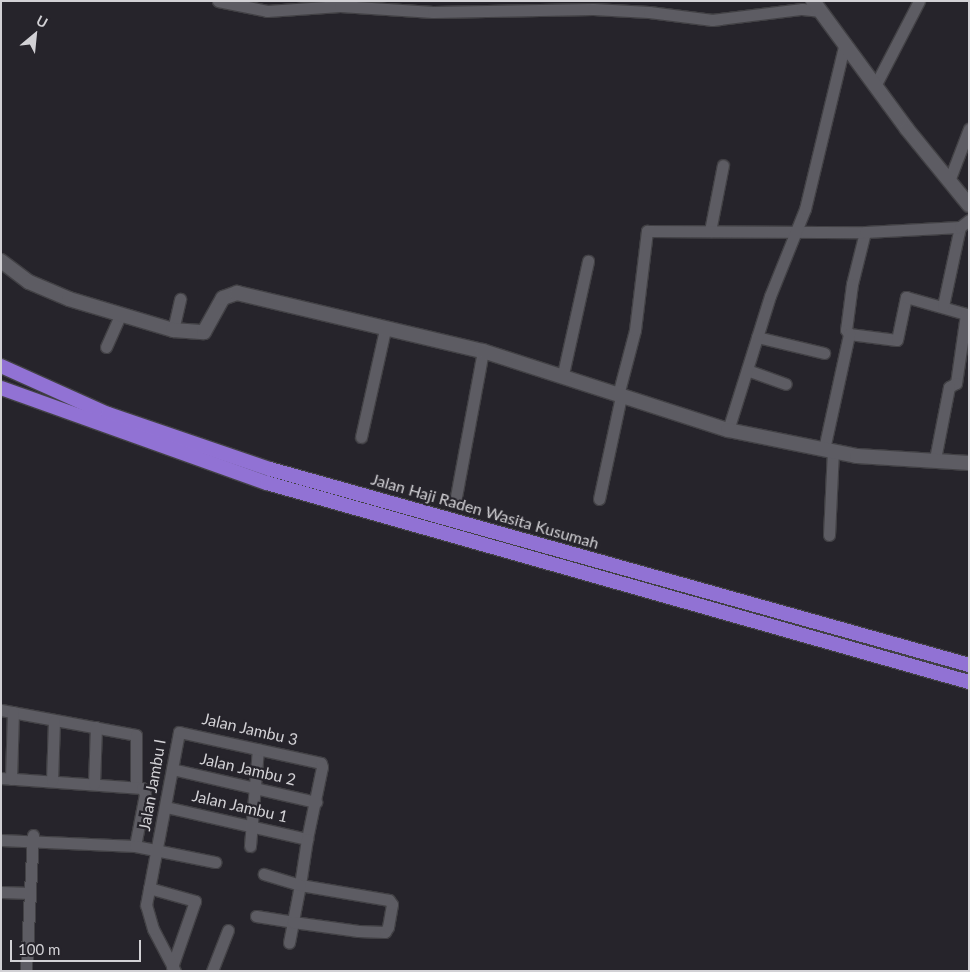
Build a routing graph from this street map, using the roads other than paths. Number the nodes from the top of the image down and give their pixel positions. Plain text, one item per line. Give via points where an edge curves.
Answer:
1 (218, 1) edge
2 (919, 1) edge
3 (817, 6) edge
4 (433, 7) edge
5 (845, 42) junction
6 (876, 84) junction
7 (969, 129) edge
8 (723, 165) dead end
9 (948, 181) junction
10 (969, 205) edge
11 (964, 223) edge
12 (710, 231) junction
13 (865, 232) junction
14 (794, 234) junction
15 (1, 261) edge
16 (588, 261) dead end
17 (180, 299) dead end
18 (943, 306) junction
19 (120, 316) junction
20 (172, 330) junction
21 (386, 330) junction
22 (849, 334) junction
23 (757, 337) junction
24 (106, 348) dead end
25 (484, 352) junction
26 (824, 353) dead end
27 (1, 366) edge
28 (747, 370) junction
29 (563, 374) junction
30 (956, 383) junction
31 (969, 383) edge
32 (786, 384) dead end
33 (1, 388) edge
34 (620, 396) junction
35 (728, 430) junction
36 (361, 437) dead end
37 (829, 450) junction
38 (935, 459) junction
39 (969, 463) edge
40 (270, 469) junction
41 (267, 483) junction
42 (599, 499) dead end
43 (455, 502) dead end
44 (829, 535) dead end
45 (969, 665) edge
46 (969, 682) edge
47 (1, 710) edge
48 (13, 712) junction
49 (54, 721) junction
50 (96, 727) junction
51 (178, 732) joint
52 (258, 749) junction
53 (172, 769) junction
54 (6, 779) edge
55 (52, 781) junction
56 (94, 784) junction
57 (136, 787) junction
58 (255, 787) junction
59 (316, 802) junction
60 (166, 807) junction
61 (252, 825) junction
62 (1, 833) edge
63 (33, 838) junction
64 (307, 838) junction
65 (1, 840) edge
66 (136, 843) junction
67 (157, 846) junction
68 (250, 846) dead end
69 (214, 862) dead end
70 (264, 874) dead end
71 (300, 885) junction
72 (149, 888) junction
73 (1, 892) edge
74 (30, 893) junction
75 (256, 916) dead end
76 (294, 922) junction
77 (228, 930) dead end
78 (289, 943) dead end
79 (174, 969) edge
80 (26, 971) edge
81 (212, 971) edge

1 - 4 street via 267,11 340,6
2 - 6 street
3 - 4 street via 712,20 593,9
3 - 5 street
5 - 6 street
5 - 14 street via 805,209
6 - 9 street
7 - 9 street
8 - 12 street
9 - 10 street
11 - 13 street
11 - 18 street
12 - 14 street
12 - 34 street via 648,231 635,330
13 - 14 street
13 - 22 street via 852,284 846,330
14 - 23 street
15 - 19 street via 29,282
16 - 29 street
17 - 20 street
18 - 22 street via 905,297 897,340
18 - 30 street via 966,314
19 - 20 street
19 - 24 street
20 - 21 street via 204,332 223,298 237,293
21 - 25 street
21 - 36 street
22 - 37 street
23 - 26 street
23 - 28 street
25 - 29 street
25 - 43 street
27 - 40 highway, Jalan Haji Raden Wasita Kusumah via 108,414
28 - 32 street
28 - 35 street
29 - 34 street
30 - 31 street
30 - 38 street via 949,387
33 - 41 highway, Jalan Haji Raden Wasita Kusumah
34 - 35 street
34 - 42 street
35 - 37 street
37 - 38 street via 857,456
37 - 44 street
38 - 39 street
40 - 41 highway
40 - 45 highway, Jalan Haji Raden Wasita Kusumah
41 - 46 highway, Jalan Haji Raden Wasita Kusumah
47 - 48 street
48 - 49 street
48 - 54 street
49 - 50 street
49 - 55 street
50 - 56 street
50 - 57 street via 137,736
51 - 52 street, Jalan Jambu 3
51 - 53 street, Jalan Jambu I
52 - 58 street
52 - 59 street, Jalan Jambu 3 via 314,760 322,765
53 - 58 street, Jalan Jambu 2
53 - 60 street, Jalan Jambu I
54 - 55 street
55 - 56 street
56 - 57 street
57 - 66 street via 143,788 145,794
58 - 59 street, Jalan Jambu 2
58 - 61 street
59 - 64 street
60 - 61 street, Jalan Jambu 1
60 - 67 street, Jalan Jambu I
61 - 64 street, Jalan Jambu 1
61 - 68 street
62 - 63 street
63 - 65 street
63 - 66 street
63 - 74 street
64 - 71 street
66 - 67 street
67 - 69 street
67 - 72 street, Jalan Jambu I
70 - 71 street
71 - 76 street
71 - 76 street via 389,900 392,904 385,932
72 - 79 street, Jalan Jambu I via 147,914
72 - 79 street via 195,901
73 - 74 street
74 - 80 street
75 - 76 street
76 - 78 street
77 - 81 street

